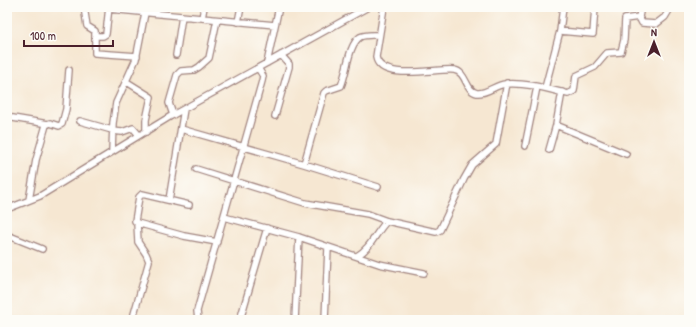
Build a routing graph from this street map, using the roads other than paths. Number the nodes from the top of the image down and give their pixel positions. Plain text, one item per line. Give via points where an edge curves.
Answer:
1 (84, 7) edge
2 (167, 7) edge
3 (204, 7) edge
4 (241, 7) edge
5 (279, 7) edge
6 (368, 7) edge
7 (384, 7) edge
8 (563, 7) edge
9 (595, 7) edge
10 (641, 7) edge
11 (672, 7) edge
12 (109, 8) edge
13 (131, 9) edge
14 (145, 13) junction
15 (166, 15) junction
16 (182, 16) junction
17 (639, 17) junction
18 (202, 18) junction
19 (217, 20) junction
20 (238, 22) junction
21 (275, 26) junction
22 (560, 31) junction
23 (379, 35) junction
24 (95, 36) junction
25 (176, 55) dead end
26 (281, 55) junction
27 (136, 56) junction
28 (267, 63) junction
29 (258, 68) junction
30 (69, 70) dead end
31 (127, 82) junction
32 (507, 84) junction
33 (537, 87) junction
34 (545, 88) junction
35 (562, 92) junction
36 (184, 109) junction
37 (173, 115) junction
38 (275, 116) dead end
39 (7, 117) edge
40 (80, 121) dead end
41 (48, 124) junction
42 (556, 125) junction
43 (181, 129) junction
44 (112, 131) junction
45 (146, 132) junction
46 (139, 136) junction
47 (243, 146) junction
48 (525, 146) dead end
49 (549, 150) dead end
50 (112, 152) junction
51 (626, 154) dead end
52 (304, 164) junction
53 (196, 169) dead end
54 (234, 181) junction
55 (378, 187) dead end
56 (29, 200) junction
57 (169, 200) junction
58 (189, 205) dead end
59 (7, 209) edge
60 (224, 217) junction
61 (387, 221) junction
62 (137, 224) junction
63 (267, 228) junction
64 (7, 235) edge
65 (299, 237) junction
66 (217, 242) junction
67 (328, 248) junction
68 (42, 249) dead end
69 (357, 256) junction
70 (424, 273) dead end
71 (134, 314) dead end
72 (198, 320) edge
73 (240, 320) edge
74 (295, 320) edge
75 (325, 320) edge

1 - 24 street via 87,26 94,30
2 - 15 street
3 - 18 street
4 - 20 street
5 - 21 street
6 - 26 street
7 - 23 street
8 - 22 street
9 - 22 street via 593,34
10 - 17 street
11 - 17 street via 656,24 642,23
12 - 13 street
12 - 24 street via 106,34
13 - 14 street
14 - 15 street
14 - 27 street
15 - 16 street
16 - 18 street
16 - 25 street
17 - 35 street via 625,19 621,52 607,53 595,67 576,76 573,92
18 - 19 street
19 - 20 street
19 - 37 street via 209,58 194,70 181,71 177,75 169,103
20 - 21 street
21 - 28 street
22 - 34 street
23 - 32 street via 376,57 382,66 401,72 418,73 455,70 463,75 471,90 477,93
23 - 52 street via 365,35 357,40 342,84 324,93
24 - 27 street via 95,53
26 - 28 street
26 - 38 street via 289,67
27 - 31 street
28 - 29 street
29 - 36 street
29 - 47 street via 263,76
30 - 41 street via 66,109 62,124
31 - 44 street via 116,103
31 - 45 street via 151,97
32 - 33 street
32 - 61 street via 496,144 472,165 440,230 434,232
33 - 34 street
33 - 48 street
34 - 35 street
35 - 42 street
36 - 37 street
36 - 43 street
37 - 45 street
39 - 41 street
40 - 44 street
41 - 56 street via 36,160
42 - 49 street
42 - 51 street
43 - 47 street
43 - 57 street
44 - 46 street via 122,132 133,128
44 - 50 street
45 - 46 street
46 - 50 street
47 - 52 street
47 - 54 street
50 - 56 street via 40,196
52 - 55 street
53 - 54 street
54 - 60 street
54 - 61 street via 305,203 368,214
56 - 59 street
57 - 58 street
57 - 62 street via 144,194 140,196 134,218
60 - 63 street
60 - 66 street
61 - 69 street via 367,249
62 - 66 street
62 - 71 street via 138,242 149,261
63 - 65 street
63 - 73 street
64 - 68 street
65 - 67 street
65 - 74 street
66 - 72 street via 196,310
67 - 69 street
67 - 75 street
69 - 70 street via 379,264

